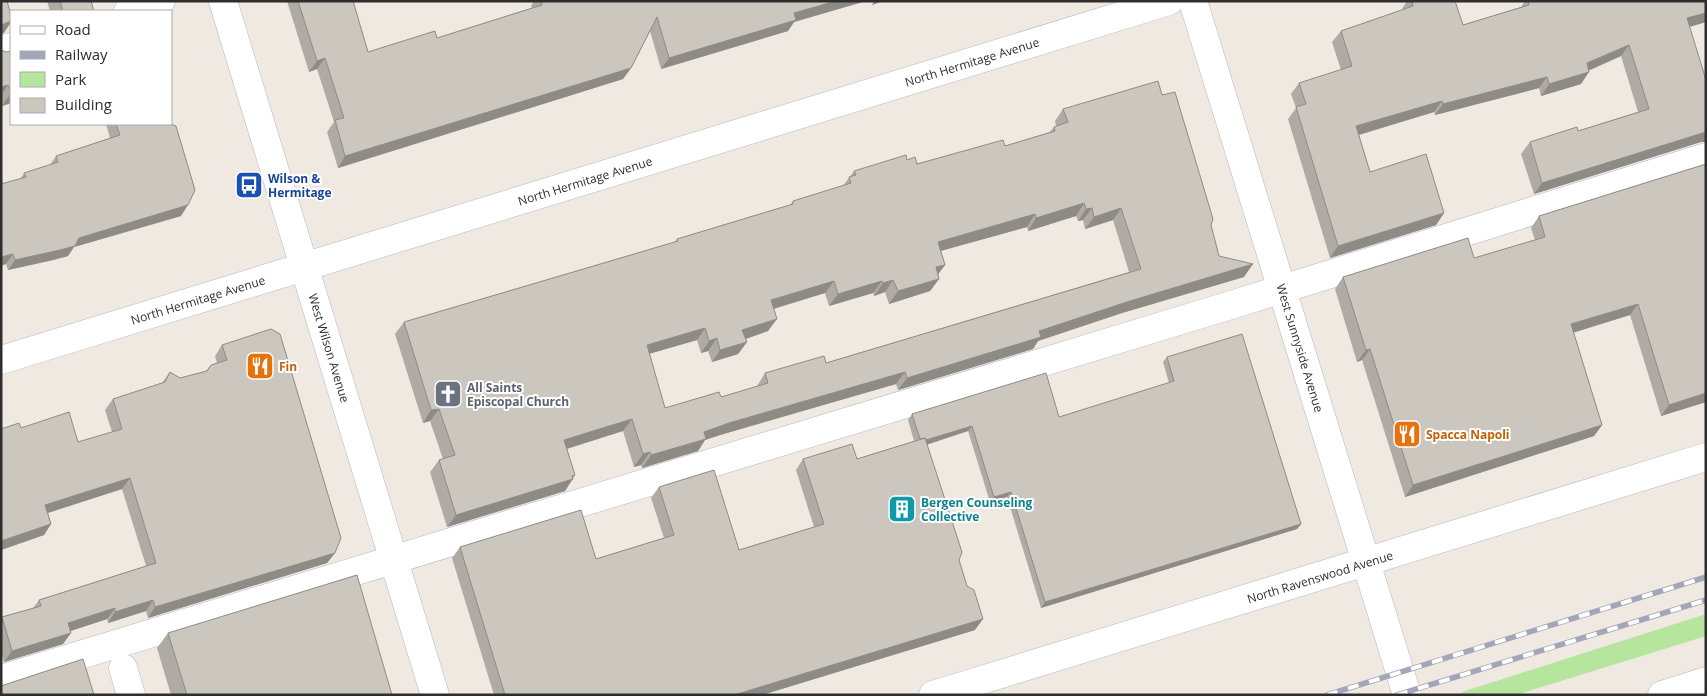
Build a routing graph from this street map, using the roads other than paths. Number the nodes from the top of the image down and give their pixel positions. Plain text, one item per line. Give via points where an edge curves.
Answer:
1 (161, 1) edge
2 (223, 1) edge
3 (1169, 1) edge
4 (1193, 1) edge
5 (131, 10) edge
6 (1706, 157) edge
7 (304, 267) junction
8 (1282, 289) junction
9 (1, 360) edge
10 (1706, 456) edge
11 (394, 560) junction
12 (1366, 563) junction
13 (123, 668) dead end
14 (1, 679) edge
15 (1706, 681) edge
16 (131, 695) edge
17 (436, 695) edge
18 (933, 695) edge
19 (1406, 695) edge
20 (1662, 695) edge

1 - 5 street
2 - 7 street, West Wilson Avenue
3 - 7 street, North Hermitage Avenue
4 - 8 street, West Sunnyside Avenue
6 - 8 street
7 - 9 street, North Hermitage Avenue
7 - 11 street, West Wilson Avenue
8 - 11 street
8 - 12 street, West Sunnyside Avenue
10 - 12 street, North Ravenswood Avenue
11 - 14 street
11 - 17 street, West Wilson Avenue
12 - 18 street, North Ravenswood Avenue
12 - 19 street, West Sunnyside Avenue
13 - 16 street
15 - 20 street

